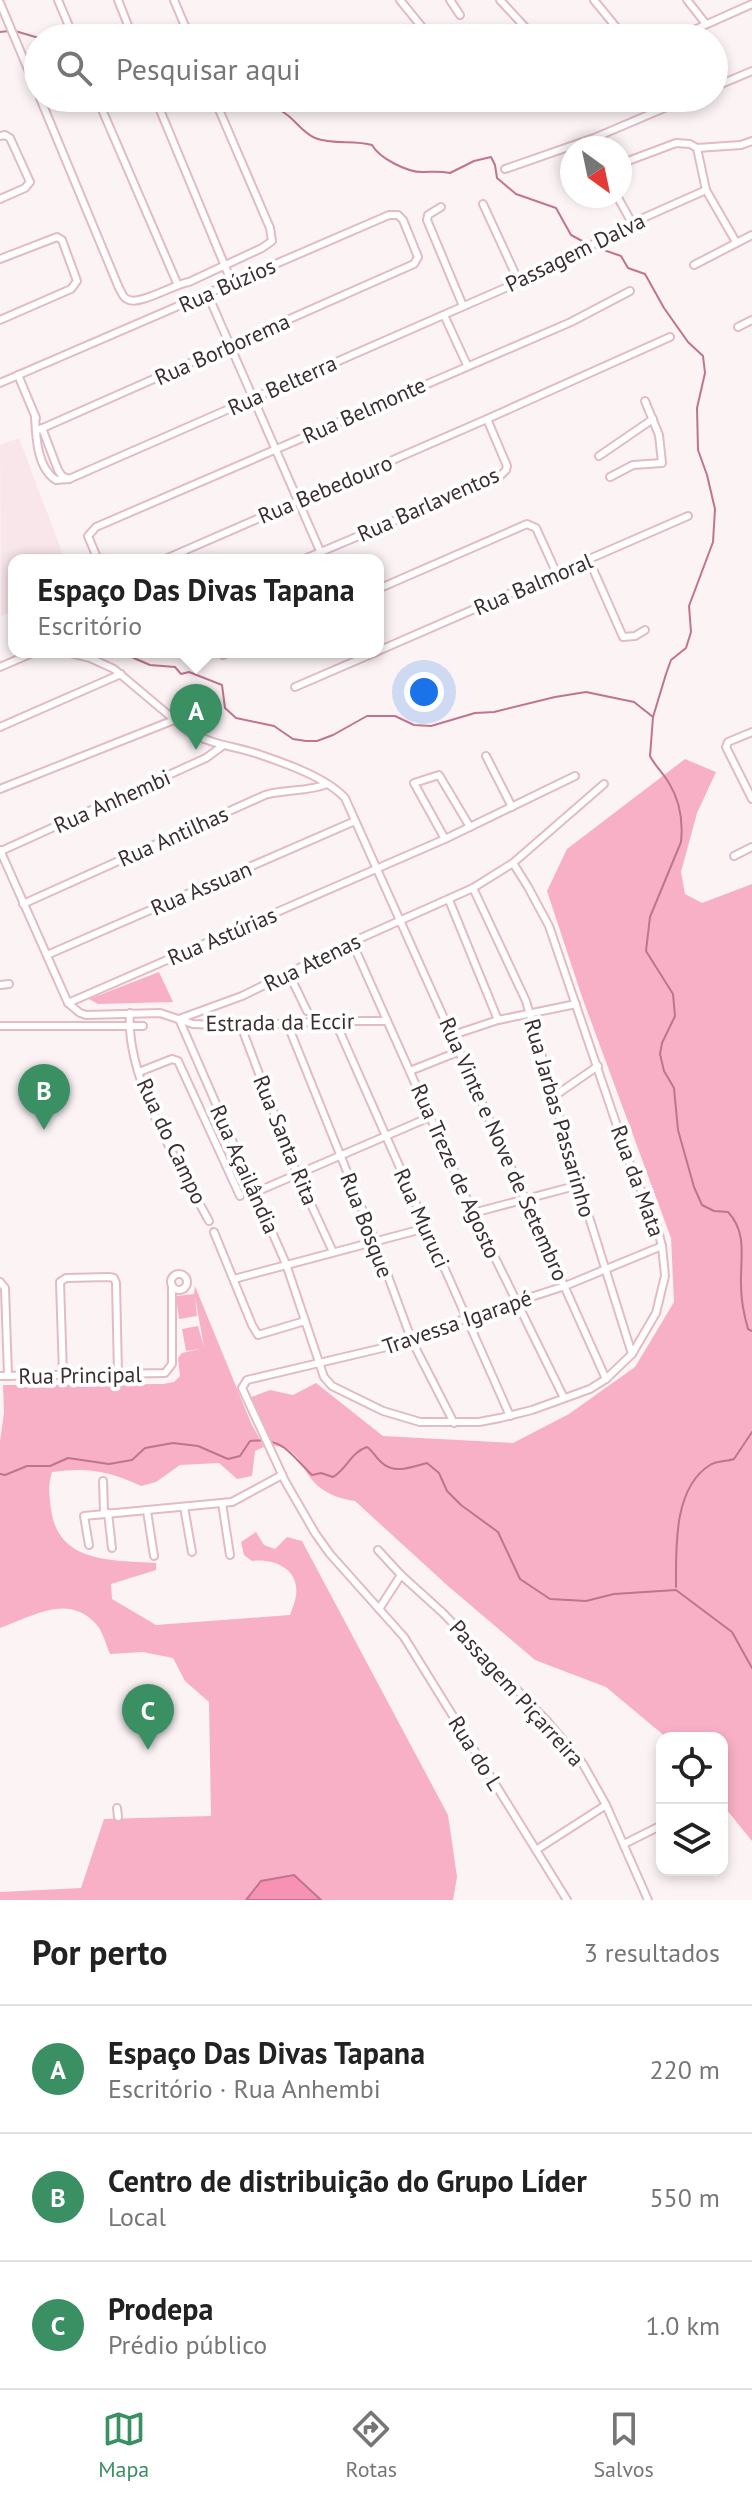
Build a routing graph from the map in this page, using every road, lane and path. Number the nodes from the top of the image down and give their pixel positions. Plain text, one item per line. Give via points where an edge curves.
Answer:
1 (58, 0) edge
2 (118, 0) edge
3 (174, 0) edge
4 (400, 0) edge
5 (450, 0) edge
6 (500, 0) edge
7 (594, 0) edge
8 (687, 0) edge
9 (0, 3) edge
10 (752, 4) edge
11 (460, 15) dead end
12 (68, 24) edge
13 (127, 24) edge
14 (185, 24) edge
15 (420, 24) edge
16 (522, 24) edge
17 (614, 24) edge
18 (706, 24) joint
19 (24, 59) edge
20 (752, 71) edge
21 (728, 81) edge
22 (47, 112) edge
23 (103, 112) edge
24 (161, 112) edge
25 (220, 112) edge
26 (655, 112) edge
27 (0, 136) edge
28 (599, 136) edge
29 (751, 145) edge
30 (697, 148) junction
31 (560, 150) edge
32 (632, 160) edge
33 (505, 169) dead end
34 (706, 190) junction
35 (0, 199) edge
36 (483, 204) dead end
37 (441, 207) dead end
38 (624, 208) edge
39 (632, 223) junction
40 (752, 235) edge
41 (736, 242) junction
42 (0, 259) edge
43 (694, 265) dead end
44 (225, 266) junction
45 (408, 267) joint
46 (519, 282) junction
47 (177, 283) junction
48 (232, 283) junction
49 (630, 291) dead end
50 (208, 295) junction
51 (463, 306) junction
52 (444, 315) junction
53 (0, 320) edge
54 (752, 320) edge
55 (738, 327) dead end
56 (670, 337) dead end
57 (231, 345) junction
58 (467, 365) junction
59 (18, 375) junction
60 (0, 383) edge
61 (253, 398) junction
62 (645, 401) dead end
63 (487, 419) junction
64 (653, 419) junction
65 (39, 430) junction
66 (275, 449) junction
67 (599, 456) dead end
68 (610, 477) dead end
69 (69, 479) junction
70 (297, 501) junction
71 (688, 516) dead end
72 (321, 552) junction
73 (96, 554) edge
74 (177, 554) edge
75 (316, 554) edge
76 (589, 560) junction
77 (557, 574) junction
78 (384, 586) edge
79 (645, 630) dead end
80 (384, 649) edge
81 (21, 658) edge
82 (86, 658) edge
83 (356, 658) edge
84 (0, 667) edge
85 (121, 674) junction
86 (295, 687) dead end
87 (174, 720) junction
88 (0, 727) edge
89 (752, 732) edge
90 (221, 747) junction
91 (486, 756) dead end
92 (575, 776) dead end
93 (604, 784) dead end
94 (329, 786) junction
95 (0, 789) edge
96 (752, 799) edge
97 (512, 807) junction
98 (355, 821) junction
99 (470, 827) junction
100 (445, 839) junction
101 (752, 847) edge
102 (0, 851) edge
103 (734, 856) dead end
104 (513, 863) junction
105 (376, 869) junction
106 (473, 888) junction
107 (449, 900) junction
108 (23, 904) junction
109 (400, 920) junction
110 (352, 942) junction
111 (47, 955) junction
112 (289, 974) junction
113 (9, 984) dead end
114 (0, 985) edge
115 (68, 1003) junction
116 (576, 1004) junction
117 (307, 1011) dead end
118 (529, 1012) junction
119 (130, 1013) junction
120 (179, 1019) junction
121 (498, 1020) junction
122 (335, 1021) junction
123 (387, 1021) junction
124 (287, 1023) junction
125 (0, 1026) edge
126 (129, 1026) junction
127 (143, 1026) dead end
128 (241, 1026) junction
129 (453, 1035) junction
130 (460, 1051) junction
131 (598, 1066) junction
132 (410, 1071) junction
133 (139, 1072) junction
134 (553, 1097) junction
135 (430, 1117) junction
136 (385, 1135) junction
137 (340, 1156) junction
138 (297, 1174) junction
139 (579, 1185) junction
140 (256, 1192) junction
141 (240, 1196) dead end
142 (526, 1200) junction
143 (473, 1213) junction
144 (209, 1221) dead end
145 (426, 1228) junction
146 (214, 1232) dead end
147 (375, 1241) junction
148 (662, 1246) junction
149 (333, 1252) junction
150 (286, 1264) junction
151 (605, 1271) junction
152 (234, 1279) junction
153 (0, 1282) edge
154 (172, 1285) dead end
155 (565, 1286) junction
156 (515, 1302) junction
157 (466, 1318) junction
158 (305, 1321) junction
159 (412, 1341) junction
160 (632, 1354) junction
161 (318, 1363) junction
162 (118, 1374) junction
163 (63, 1375) junction
164 (4, 1376) edge
165 (606, 1379) junction
166 (564, 1398) junction
167 (510, 1416) junction
168 (454, 1423) junction
169 (282, 1475) junction
170 (103, 1481) dead end
171 (222, 1503) junction
172 (184, 1507) junction
173 (147, 1511) junction
174 (106, 1513) junction
175 (89, 1545) dead end
176 (112, 1548) dead end
177 (378, 1550) dead end
178 (192, 1552) dead end
179 (230, 1555) dead end
180 (154, 1556) dead end
181 (401, 1575) junction
182 (379, 1609) junction
183 (606, 1805) junction
184 (117, 1808) dead end
185 (118, 1817) dead end
186 (656, 1828) edge
187 (624, 1844) junction
188 (536, 1850) junction
189 (567, 1900) edge
190 (648, 1900) edge

1 - 12 street
2 - 13 street
3 - 14 street
4 - 15 street
5 - 11 street
6 - 16 street
7 - 17 street
8 - 18 street
9 - 19 street
10 - 18 street
20 - 21 street
22 - 47 street via 126,299 157,294
23 - 47 street
24 - 44 street
25 - 44 street via 273,239
26 - 28 street
27 - 35 street via 10,138 30,182
29 - 30 street
30 - 32 street via 676,143
30 - 34 street
31 - 33 street
34 - 39 street, Passagem Dalva
34 - 41 street
36 - 46 street
37 - 51 street via 427,220
38 - 39 street
39 - 46 street, Passagem Dalva
40 - 41 street
41 - 43 street
42 - 53 street via 57,237 76,276 71,289
44 - 47 street
44 - 48 street
45 - 48 street, Rua Búzios via 418,257 403,220 393,214
45 - 57 street, Rua Borborema
46 - 51 street, Passagem Dalva
48 - 50 street, Rua Búzios
49 - 58 street, Rua Belmonte
50 - 57 street
50 - 59 street, Rua Búzios
51 - 52 street, Passagem Dalva
52 - 58 street
52 - 61 street, Rua Belterra
54 - 55 street
56 - 63 street, Rua Bebedouro
57 - 61 street
57 - 65 street, Rua Borborema
58 - 66 street, Rua Belmonte
59 - 60 street, Rua Búzios
59 - 65 street
61 - 66 street
61 - 69 street, Rua Belterra
62 - 64 street
63 - 70 street, Rua Bebedouro
63 - 72 street, Rua Barlaventos via 507,466 500,476
64 - 67 street
64 - 68 street via 662,461 633,465
65 - 69 street via 58,470
65 - 69 street via 39,452 49,476
66 - 70 street
66 - 73 street, Rua Belmonte via 96,527 88,536
70 - 72 street
70 - 74 street, Rua Bebedouro
71 - 76 street, Rua Balmoral
72 - 75 street, Rua Barlaventos
76 - 77 street, Rua Balmoral
76 - 79 street via 623,637
77 - 78 street via 536,528 527,524
77 - 80 street, Rua Balmoral
81 - 84 street
82 - 85 street
83 - 86 street, Rua Balmoral
85 - 87 street
85 - 88 street
87 - 90 street
87 - 95 street
89 - 96 street via 726,747
90 - 94 street via 255,753
90 - 102 street, Rua Anhembi
91 - 97 street
92 - 97 street, Rua Astúrias
93 - 104 street, Rua Atenas
94 - 98 street, Rua Vinte e Nove de Setembro via 345,798
94 - 108 street, Rua Antilhas via 265,795
97 - 99 street, Rua Astúrias
98 - 105 street, Rua Vinte e Nove de Setembro
98 - 111 street, Rua Assuan
99 - 100 street, Rua Astúrias
99 - 100 street via 438,774 414,783
100 - 105 street, Rua Astúrias
101 - 103 street
102 - 108 street
104 - 106 street, Rua Atenas
104 - 116 street, Rua da Mata via 549,926
105 - 109 street, Rua Vinte e Nove de Setembro
105 - 115 street, Rua Astúrias
106 - 107 street, Rua Atenas
106 - 118 street, Rua Jarbas Passarinho
107 - 109 street, Rua Atenas
107 - 121 street
108 - 111 street
109 - 110 street, Rua Atenas
109 - 129 street, Rua Vinte e Nove de Setembro
110 - 112 street, Rua Atenas
110 - 123 street, Rua Treze de Agosto
111 - 115 street
112 - 117 street
112 - 120 street, Rua Atenas
113 - 114 street
115 - 119 street, Estrada da Eccir via 86,1015
116 - 118 street
116 - 131 street, Rua da Mata
118 - 121 street
118 - 134 street, Rua Jarbas Passarinho
119 - 120 street, Estrada da Eccir
119 - 126 street, Rua do Campo
120 - 128 street, Estrada da Eccir
120 - 140 street, Rua Açailândia
121 - 129 street
122 - 123 street, Estrada da Eccir
122 - 124 street, Estrada da Eccir
122 - 136 street, Rua Muruci
123 - 132 street, Rua Treze de Agosto
124 - 128 street, Estrada da Eccir
124 - 137 street, Rua Bosque
125 - 126 street
126 - 127 street
126 - 133 street, Rua do Campo
128 - 138 street, Rua Santa Rita
129 - 130 street, Rua Vinte e Nove de Setembro
130 - 132 street
130 - 142 street, Rua Vinte e Nove de Setembro
131 - 134 street
131 - 148 street, Rua da Mata
132 - 135 street, Rua Treze de Agosto
133 - 141 street via 178,1061
133 - 144 street, Rua do Campo
134 - 139 street, Rua Jarbas Passarinho
135 - 136 street
135 - 143 street, Rua Treze de Agosto
136 - 137 street
136 - 145 street, Rua Muruci
137 - 138 street
137 - 147 street, Rua Bosque
138 - 140 street
138 - 149 street, Rua Santa Rita
139 - 142 street
139 - 151 street, Rua Jarbas Passarinho
140 - 150 street, Rua Açailândia
142 - 143 street
142 - 155 street, Rua Vinte e Nove de Setembro
143 - 156 street, Rua Treze de Agosto
145 - 147 street
145 - 157 street, Rua Muruci
146 - 152 street, Rua do Campo
147 - 149 street
147 - 159 street, Rua Bosque
148 - 151 street, Travessa Igarapé
148 - 160 street, Rua da Mata via 663,1291
149 - 150 street
150 - 152 street
150 - 158 street, Rua Açailândia
151 - 155 street, Travessa Igarapé
151 - 160 street, Rua Jarbas Passarinho
152 - 158 street, Rua do Campo via 258,1335
153 - 164 street via 5,1288
154 - 162 street, Rua Principal via 170,1370
155 - 156 street, Travessa Igarapé
155 - 165 street, Rua Vinte e Nove de Setembro
156 - 157 street, Travessa Igarapé
156 - 166 street, Rua Treze de Agosto
157 - 159 street, Travessa Igarapé
157 - 167 street, Rua Muruci
158 - 161 street, Rua da Mata
159 - 161 street, Travessa Igarapé
159 - 168 street, Rua Bosque
160 - 165 street, Rua da Mata
161 - 168 street, Rua da Mata via 332,1386 383,1411 420,1422
161 - 169 street, Travessa Igarapé via 242,1384
162 - 163 street, Rua Principal
162 - 163 street via 116,1283 114,1278 88,1277 60,1282
163 - 164 street, Rua Principal
165 - 166 street, Rua da Mata
166 - 167 street, Rua da Mata
167 - 168 street, Rua da Mata
169 - 171 street
169 - 182 street via 330,1554
170 - 174 street
171 - 172 street
171 - 179 street
172 - 173 street
172 - 178 street
173 - 174 street
173 - 180 street
174 - 175 street via 84,1516
174 - 176 street
177 - 181 street, Passagem Piçarreira
181 - 182 street
181 - 183 street, Passagem Piçarreira via 547,1721 583,1764
182 - 188 street, Rua do L via 404,1637
183 - 187 street, Passagem Piçarreira
183 - 188 street
184 - 185 street
186 - 187 street
187 - 190 street, Passagem Piçarreira
188 - 189 street, Rua do L

